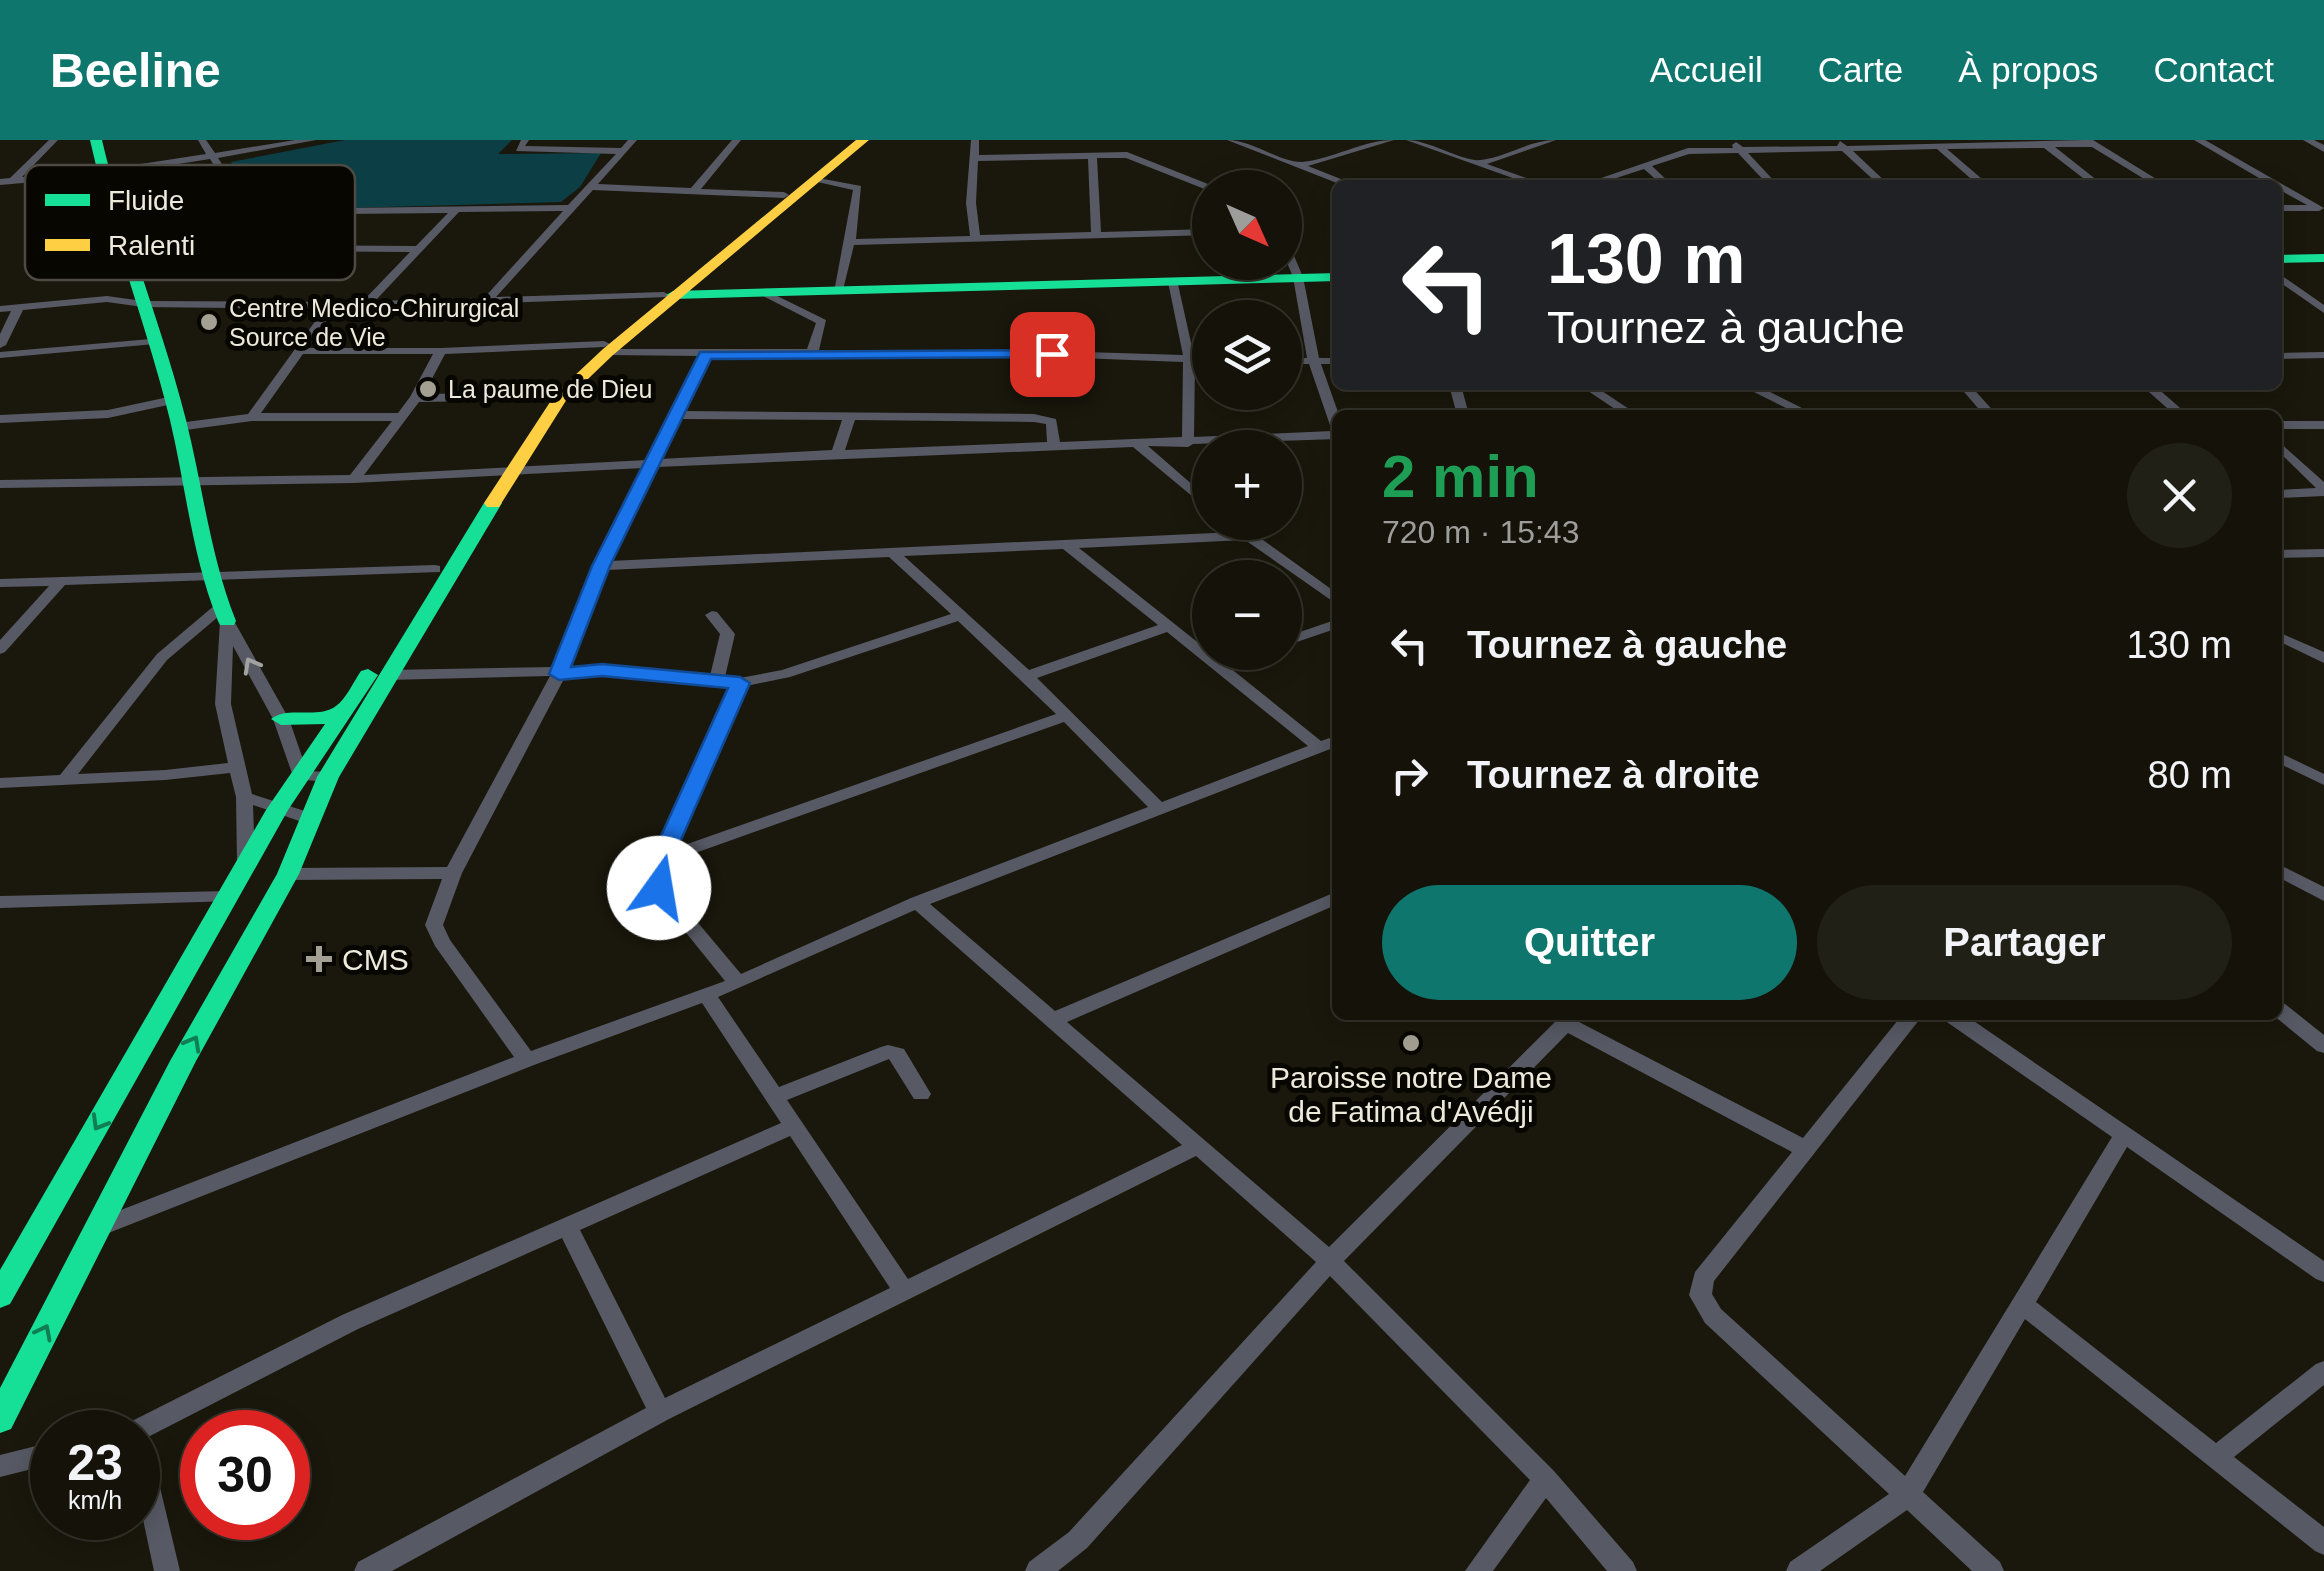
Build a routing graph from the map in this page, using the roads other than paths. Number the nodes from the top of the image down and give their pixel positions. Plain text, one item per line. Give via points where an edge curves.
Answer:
1 (54, 140) edge
2 (96, 140) edge
3 (202, 140) edge
4 (312, 140) edge
5 (526, 140) edge
6 (633, 140) edge
7 (737, 140) edge
8 (852, 140) edge
9 (863, 140) edge
10 (975, 140) edge
11 (1231, 140) edge
12 (1390, 140) edge
13 (1410, 140) edge
14 (1552, 140) edge
15 (1730, 140) edge
16 (2198, 140) edge
17 (2307, 140) edge
18 (2090, 142) edge
19 (1839, 143) edge
20 (1943, 143) edge
21 (2045, 144) junction
22 (1740, 148) junction
23 (2324, 149) edge
24 (622, 151) junction
25 (213, 155) junction
26 (1092, 156) junction
27 (974, 158) junction
28 (1478, 164) junction
29 (25, 165) edge
30 (25, 165) edge
31 (101, 165) edge
32 (151, 165) edge
33 (218, 165) edge
34 (1300, 165) junction
35 (1646, 165) junction
36 (816, 179) junction
37 (1192, 180) edge
38 (1338, 180) edge
39 (1526, 180) edge
40 (1601, 180) edge
41 (1661, 180) edge
42 (1769, 180) edge
43 (1879, 180) edge
44 (1979, 180) edge
45 (2092, 180) edge
46 (2154, 180) edge
47 (2271, 180) edge
48 (6, 182) edge
49 (2282, 186) edge
50 (592, 187) junction
51 (694, 191) junction
52 (0, 194) edge
53 (784, 195) junction
54 (570, 208) junction
55 (2282, 208) edge
56 (2322, 208) edge
57 (456, 210) junction
58 (355, 211) edge
59 (1192, 232) edge
60 (1096, 235) junction
61 (975, 239) junction
62 (850, 242) junction
63 (355, 249) edge
64 (416, 249) junction
65 (2324, 258) edge
66 (2282, 259) edge
67 (1302, 277) edge
68 (1332, 277) edge
69 (2282, 279) edge
70 (135, 280) edge
71 (1223, 280) edge
72 (1299, 280) edge
73 (1173, 282) junction
74 (838, 290) junction
75 (763, 292) junction
76 (671, 295) junction
77 (489, 298) junction
78 (143, 304) junction
79 (366, 304) junction
80 (332, 306) junction
81 (19, 307) junction
82 (0, 309) edge
83 (2324, 310) edge
84 (151, 342) junction
85 (0, 344) edge
86 (606, 348) junction
87 (298, 351) junction
88 (441, 351) junction
89 (811, 354) junction
90 (0, 355) edge
91 (706, 355) junction
92 (2324, 355) edge
93 (2282, 356) edge
94 (1189, 359) junction
95 (1192, 359) edge
96 (1332, 361) edge
97 (1302, 362) edge
98 (1314, 362) junction
99 (1592, 390) edge
100 (1757, 390) edge
101 (1968, 390) edge
102 (2153, 390) edge
103 (548, 396) junction
104 (416, 398) junction
105 (173, 400) junction
106 (1624, 410) edge
107 (1799, 410) edge
108 (1986, 410) edge
109 (2176, 410) edge
110 (675, 415) junction
111 (1332, 415) edge
112 (850, 416) junction
113 (252, 417) junction
114 (399, 417) junction
115 (0, 418) edge
116 (2282, 425) edge
117 (2324, 425) edge
118 (178, 428) junction
119 (1332, 433) edge
120 (1188, 442) junction
121 (1138, 444) junction
122 (1054, 446) junction
123 (2282, 448) edge
124 (838, 454) junction
125 (653, 466) junction
126 (506, 473) junction
127 (354, 479) junction
128 (187, 483) junction
129 (0, 484) edge
130 (1192, 491) edge
131 (2324, 491) edge
132 (2282, 494) edge
133 (1192, 539) edge
134 (1252, 540) edge
135 (1067, 545) junction
136 (2324, 552) edge
137 (894, 554) junction
138 (2282, 554) edge
139 (601, 566) junction
140 (434, 569) junction
141 (209, 578) junction
142 (60, 582) junction
143 (0, 583) edge
144 (1332, 597) edge
145 (224, 614) junction
146 (712, 614) dead end
147 (959, 616) junction
148 (1332, 625) edge
149 (1170, 626) junction
150 (1302, 636) edge
151 (2282, 638) edge
152 (1192, 643) edge
153 (2282, 648) edge
154 (2303, 648) junction
155 (2324, 648) edge
156 (0, 649) edge
157 (2324, 658) edge
158 (1228, 670) edge
159 (559, 674) junction
160 (387, 675) junction
161 (1027, 676) junction
162 (717, 680) junction
163 (740, 683) junction
164 (346, 710) junction
165 (1066, 716) junction
166 (281, 719) junction
167 (1328, 743) edge
168 (2282, 759) edge
169 (236, 767) junction
170 (300, 775) junction
171 (328, 777) junction
172 (64, 780) junction
173 (2324, 780) edge
174 (0, 783) edge
175 (244, 798) junction
176 (1159, 809) junction
177 (277, 810) junction
178 (308, 818) junction
179 (662, 858) junction
180 (246, 863) junction
181 (2282, 872) edge
182 (288, 874) junction
183 (452, 874) junction
184 (2324, 895) edge
185 (228, 897) junction
186 (1332, 900) edge
187 (0, 902) edge
188 (917, 902) junction
189 (738, 983) junction
190 (706, 994) junction
191 (2282, 1012) edge
192 (1053, 1020) junction
193 (1569, 1020) edge
194 (1572, 1020) edge
195 (1909, 1020) edge
196 (1958, 1020) edge
197 (2324, 1046) edge
198 (527, 1060) junction
199 (921, 1094) dead end
200 (774, 1097) junction
201 (794, 1126) junction
202 (2125, 1132) junction
203 (1198, 1146) junction
204 (1807, 1150) junction
205 (568, 1227) junction
206 (98, 1228) junction
207 (1330, 1261) junction
208 (2324, 1273) edge
209 (904, 1291) junction
210 (0, 1296) edge
211 (2024, 1306) junction
212 (2324, 1371) edge
213 (660, 1412) junction
214 (0, 1419) edge
215 (160, 1420) edge
216 (2216, 1457) junction
217 (30, 1458) edge
218 (0, 1466) edge
219 (1545, 1479) junction
220 (1908, 1494) junction
221 (159, 1540) edge
222 (2324, 1543) edge
223 (166, 1571) edge
224 (366, 1571) edge
225 (1038, 1571) edge
226 (1478, 1571) edge
227 (1624, 1571) edge
228 (1799, 1571) edge
229 (1990, 1571) edge

1 - 29 street
2 - 31 main road
3 - 25 street
4 - 25 street
5 - 24 street via 518,148
6 - 24 street
7 - 51 street
8 - 53 main road
9 - 36 main road
10 - 27 street
11 - 34 street
12 - 34 street
13 - 28 street
14 - 28 street
15 - 22 street
16 - 47 street
17 - 23 street
18 - 21 street
18 - 46 street
19 - 20 street
19 - 22 street
19 - 43 street
20 - 21 street
20 - 44 street
21 - 45 street
22 - 35 street via 1681,151
22 - 42 street
24 - 50 street
25 - 32 street
25 - 33 street
26 - 27 street
26 - 37 street via 1136,156
26 - 60 street
27 - 61 street
28 - 39 street
30 - 48 street
34 - 38 street
35 - 40 street
35 - 41 street
36 - 62 street via 858,188
36 - 76 main road
48 - 52 street
49 - 56 street
50 - 51 street
50 - 54 street
51 - 53 street
53 - 76 main road
54 - 57 street
54 - 77 street
55 - 56 street
57 - 58 street
57 - 64 street
59 - 60 street
60 - 61 street
61 - 62 street
62 - 74 street
63 - 64 street
64 - 79 street
65 - 66 main road
67 - 68 main road
69 - 83 street
70 - 78 main road
71 - 73 main road
72 - 98 street
73 - 74 main road
73 - 94 street
74 - 75 main road
75 - 76 main road
75 - 89 street via 822,322
76 - 77 street
76 - 86 main road
77 - 79 street
78 - 80 street
78 - 81 street
78 - 84 main road
79 - 80 street
80 - 87 street
81 - 82 street
81 - 85 street
84 - 90 street
84 - 105 main road
86 - 88 street
86 - 91 street
86 - 103 main road
86 - 126 main road via 561,396
87 - 88 street
87 - 113 street
88 - 104 street
89 - 91 street
89 - 94 street
91 - 110 street
92 - 93 street
94 - 95 street
94 - 120 street
96 - 98 street
97 - 98 street
98 - 111 street
99 - 106 street
100 - 107 street
101 - 108 street
102 - 109 street
103 - 104 street
103 - 126 main road
104 - 114 street
105 - 115 street via 108,414
105 - 118 main road
110 - 112 street
110 - 125 street
112 - 122 street via 1034,418 1052,422
112 - 124 street
113 - 114 street
113 - 118 street
114 - 127 street
116 - 117 street
118 - 128 main road
119 - 120 street
120 - 121 street
121 - 122 street
121 - 130 street
122 - 124 street
123 - 131 street
124 - 125 street
125 - 126 street
125 - 139 street
126 - 127 street
126 - 140 main road
126 - 160 main road
127 - 128 street
128 - 129 street
128 - 141 main road
131 - 132 street
133 - 135 street
134 - 144 street
135 - 137 street
135 - 149 street
136 - 138 street
137 - 139 street
137 - 147 street
139 - 159 street
140 - 141 street
140 - 164 main road
141 - 142 street
141 - 145 main road
142 - 143 street
142 - 156 street
166 -> 145 street
145 - 169 street via 223,704
145 - 172 street via 162,657
146 - 162 street via 728,634
147 - 161 street
147 - 163 street
148 - 150 street
149 - 152 street
149 - 161 street
151 - 154 street
153 - 154 street
154 - 155 street
154 - 157 street
158 - 167 street
159 - 160 street
159 - 162 street via 602,670
159 - 183 street
160 - 171 main road
161 - 165 street
162 - 163 street
163 - 179 street
164 - 166 main road via 320,719
164 - 170 main road
165 - 176 street
165 - 179 street
166 - 170 street
167 - 176 street
168 - 173 street
169 - 172 street
169 - 175 street
170 - 171 street
170 - 177 main road
171 - 178 main road
172 - 174 street
175 - 177 street
175 - 180 street
176 - 188 street
177 - 178 street
177 - 180 main road
178 - 182 main road
179 - 189 street via 659,888
180 - 185 main road
181 - 184 street
182 - 183 street
206 -> 182 main road
183 - 198 street via 434,925
185 - 187 street
185 -> 210 main road
186 - 192 street
188 - 189 street
188 - 192 street
189 - 190 street
190 - 198 street
190 - 200 street
191 - 197 street
192 - 203 street
193 - 207 street
194 - 204 street
195 - 204 street
196 - 202 street
198 - 206 street
199 - 200 street via 897,1054 888,1052
200 - 201 street
201 - 205 street
201 - 209 street
202 - 208 street
202 - 211 street
203 - 207 street
203 - 209 street
204 - 220 street via 1703,1278 1700,1295 1714,1316
205 - 213 street
205 - 215 street via 350,1322
214 -> 206 main road
207 - 219 street
207 - 225 street via 1078,1540
209 - 213 street
211 - 216 street
211 - 220 street
212 - 216 street
213 - 224 street
216 - 222 street
217 - 218 street
219 - 226 street
219 - 227 street
220 - 228 street
220 - 229 street
221 - 223 street

